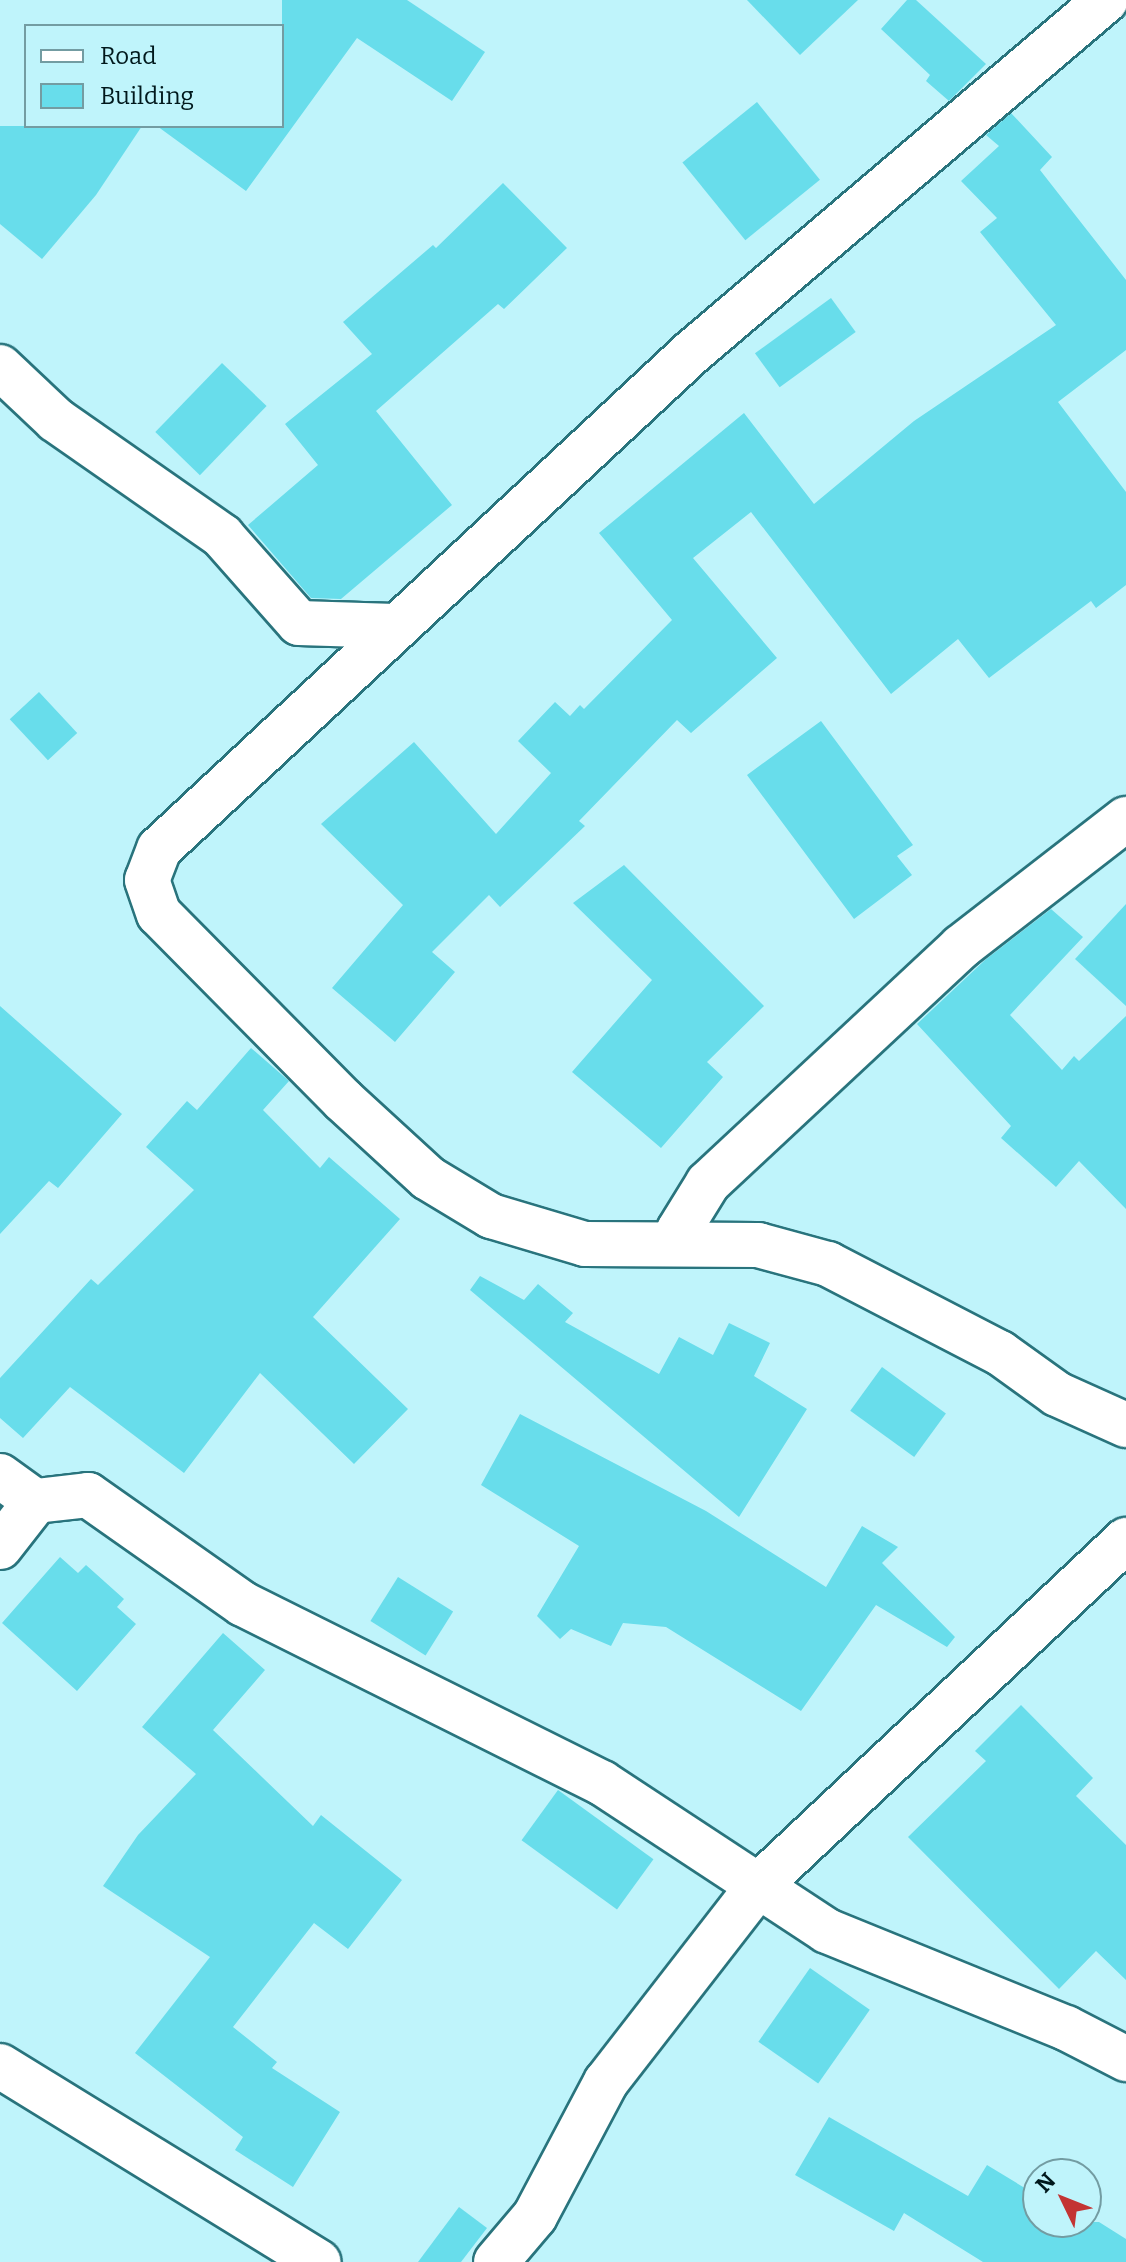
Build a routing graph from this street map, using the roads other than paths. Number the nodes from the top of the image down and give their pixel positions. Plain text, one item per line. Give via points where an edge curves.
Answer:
1 (1106, 0) edge
2 (0, 367) edge
3 (395, 626) junction
4 (1126, 819) edge
5 (689, 1244) junction
6 (1126, 1425) edge
7 (0, 1476) edge
8 (36, 1502) junction
9 (1126, 1540) edge
10 (0, 1547) edge
11 (759, 1885) junction
12 (1126, 2059) edge
13 (0, 2066) edge
14 (318, 2262) edge
15 (496, 2262) edge

1 - 3 street via 691,353
2 - 3 street via 56,420 222,536 299,623
3 - 5 street via 159,849 147,880 159,914 428,1178 491,1216 585,1244
4 - 5 street via 961,947 708,1183 679,1230
5 - 6 street via 758,1245 828,1264 1000,1353 1057,1394
7 - 8 street
8 - 10 street
8 - 11 street via 88,1495 243,1604 602,1783
9 - 11 street
11 - 12 street via 827,1931 1066,2028
11 - 15 street via 606,2082 535,2216
13 - 14 street

